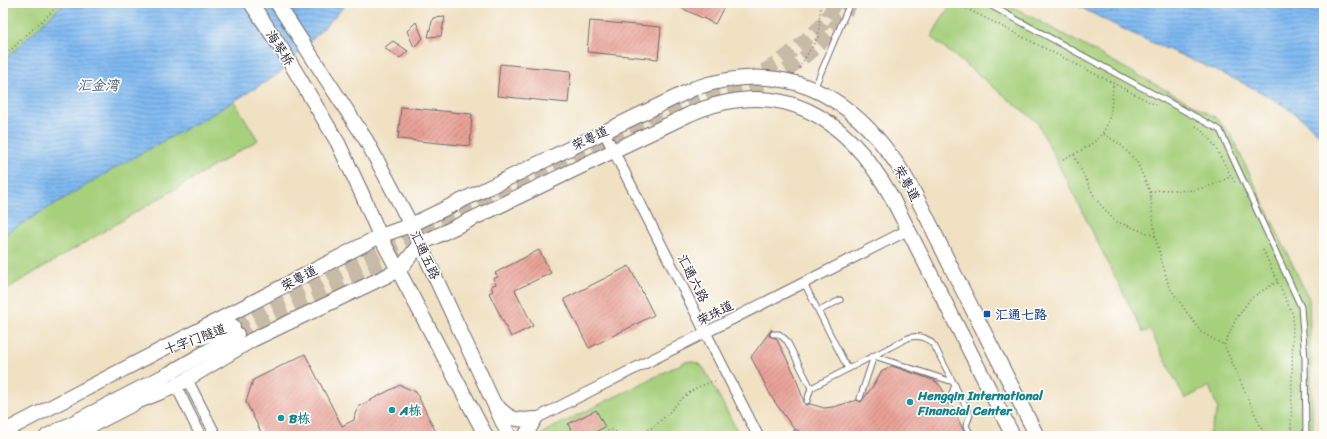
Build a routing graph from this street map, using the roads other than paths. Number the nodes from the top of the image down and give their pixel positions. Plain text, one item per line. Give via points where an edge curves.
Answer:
1 (251, 3) edge
2 (277, 3) edge
3 (850, 3) edge
4 (986, 3) edge
5 (327, 82) joint
6 (814, 90) junction
7 (604, 132) junction
8 (613, 151) junction
9 (411, 225) junction
10 (908, 230) junction
11 (380, 236) junction
12 (420, 244) junction
13 (399, 270) junction
14 (804, 282) junction
15 (840, 300) dead end
16 (819, 311) junction
17 (706, 332) junction
18 (773, 334) dead end
19 (156, 353) junction
20 (874, 356) junction
21 (848, 369) junction
22 (182, 383) junction
23 (954, 383) junction
24 (811, 388) junction
25 (860, 398) dead end
26 (807, 401) dead end
27 (949, 401) dead end
28 (495, 404) junction
29 (475, 414) junction
30 (535, 418) junction
31 (4, 431) edge
32 (1010, 433) edge
33 (47, 436) edge
34 (71, 436) edge
35 (201, 436) edge
36 (216, 436) edge
37 (474, 436) edge
38 (486, 436) edge
39 (509, 436) edge
40 (525, 436) edge
41 (758, 436) edge
42 (972, 436) edge
43 (1037, 436) edge
44 (1306, 436) edge

1 - 11 street, 海琴桥 via 338,143
2 - 5 street, 海琴桥
3 - 6 lane
4 - 44 lane via 1220,130 1301,306 1306,366
5 - 9 street, 汇通五路 via 366,140
6 - 7 street, 荣粤道 via 772,78 725,80 681,94
6 - 43 street, 荣粤道 via 832,99 858,119 881,142 900,169
7 - 8 street, 汇通六路
7 - 9 street, 荣粤道
8 - 10 street, 荣粤道 via 716,104 756,98 783,101 821,117 855,145 882,180
8 - 12 street, 荣粤道
8 - 17 street, 汇通六路
9 - 11 street, 荣粤道
9 - 12 street, 汇通五路
10 - 14 street, 荣珠道
10 - 32 street, 荣粤道
11 - 13 street
11 - 19 street, 荣粤道
12 - 13 street, 荣粤道
12 - 28 street, 汇通五路
13 - 22 street, 荣粤道 via 252,340
13 - 29 street
14 - 16 lane
14 - 17 street, 荣珠道
15 - 16 lane
16 - 21 lane
17 - 30 street, 荣珠道
17 - 41 street, 汇通六路
18 - 24 lane via 779,334 787,341
19 - 31 street, 荣粤道
19 - 33 street, 十字门隧道 via 235,330 170,373
20 - 21 lane
20 - 23 lane
20 - 23 lane via 912,337 926,338 935,347
20 - 25 lane
21 - 24 lane
22 - 34 street, 荣粤道 via 139,401
22 - 35 street
22 - 36 street
23 - 27 lane
23 - 42 lane via 970,415 964,425
24 - 26 lane
28 - 30 street via 510,417 520,421
28 - 39 street, 汇通五路
29 - 37 street
29 - 38 street
30 - 40 street

